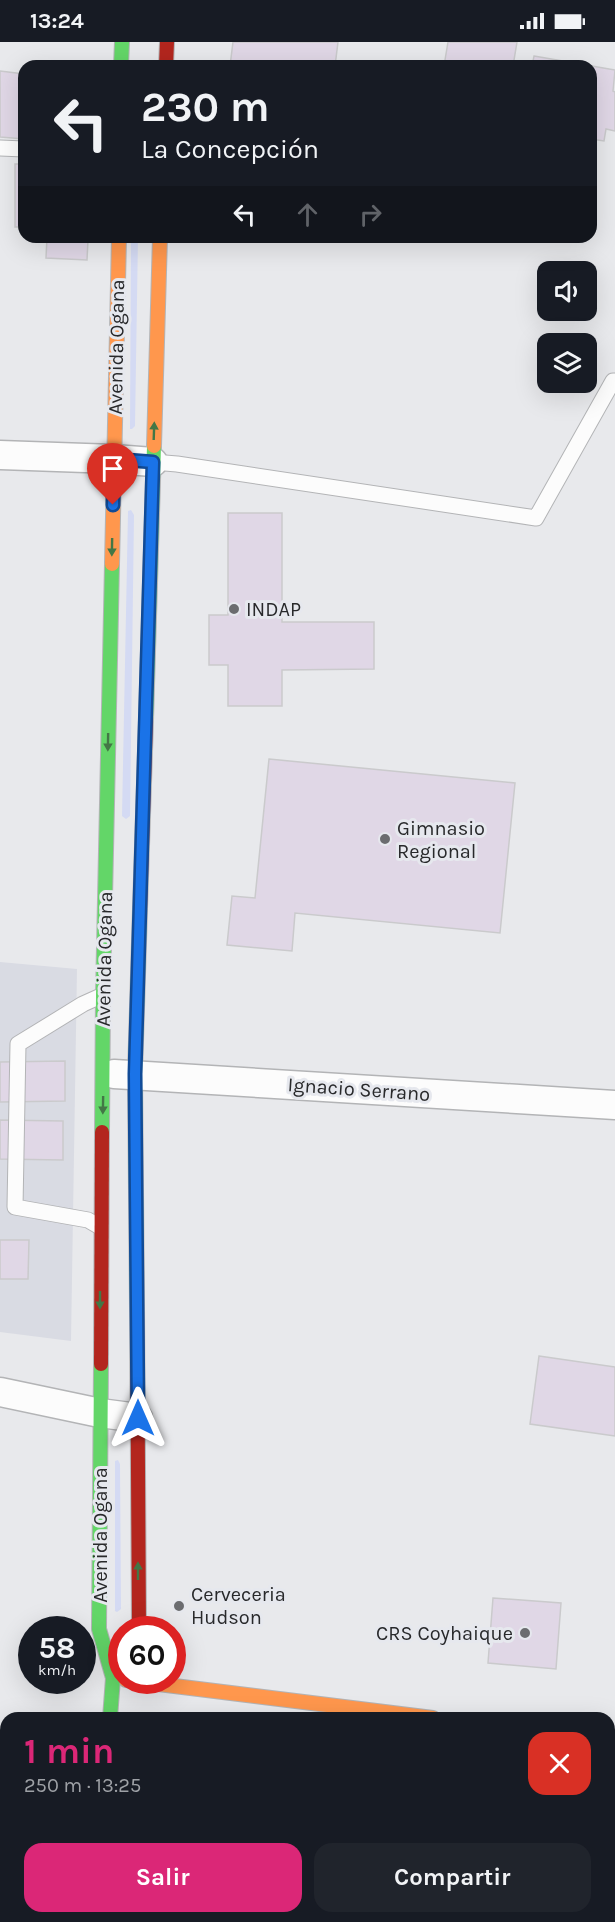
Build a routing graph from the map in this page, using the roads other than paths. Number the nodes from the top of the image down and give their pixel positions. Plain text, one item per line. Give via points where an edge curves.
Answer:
1 (122, 42) edge
2 (167, 42) edge
3 (122, 60) edge
4 (166, 60) edge
5 (0, 148) edge
6 (18, 149) edge
7 (118, 243) edge
8 (160, 243) edge
9 (615, 381) edge
10 (0, 455) edge
11 (114, 459) junction
12 (153, 462) junction
13 (103, 995) junction
14 (103, 1074) junction
15 (135, 1074) junction
16 (615, 1106) edge
17 (8, 1206) edge
18 (100, 1227) junction
19 (0, 1392) edge
20 (100, 1413) junction
21 (138, 1418) junction
22 (139, 1616) edge
23 (108, 1650) edge
24 (186, 1687) edge
25 (116, 1694) edge
26 (112, 1712) edge
27 (385, 1712) edge

1 - 3 main road
2 - 4 main road
5 - 6 lane
7 - 11 main road, Avenida Ogana
12 -> 8 main road, Avenida Ogana
9 - 12 lane via 536,518
10 - 11 street
11 - 12 street
11 -> 13 main road, Avenida Ogana
12 - 15 main road, Avenida Ogana
13 - 14 main road, Avenida Ogana
13 - 17 lane via 18,1044
14 - 15 street, Ignacio Serrano
14 -> 18 main road, Avenida Ogana
15 - 16 street, Ignacio Serrano
15 - 21 main road, Avenida Ogana
17 - 18 lane via 88,1220
18 -> 20 main road, Avenida Ogana
19 - 20 street
20 - 21 street
20 - 23 main road, Avenida Ogana via 99,1629
22 -> 21 main road, Avenida Ogana
24 - 27 main road
25 - 26 main road, Avenida Ogana

